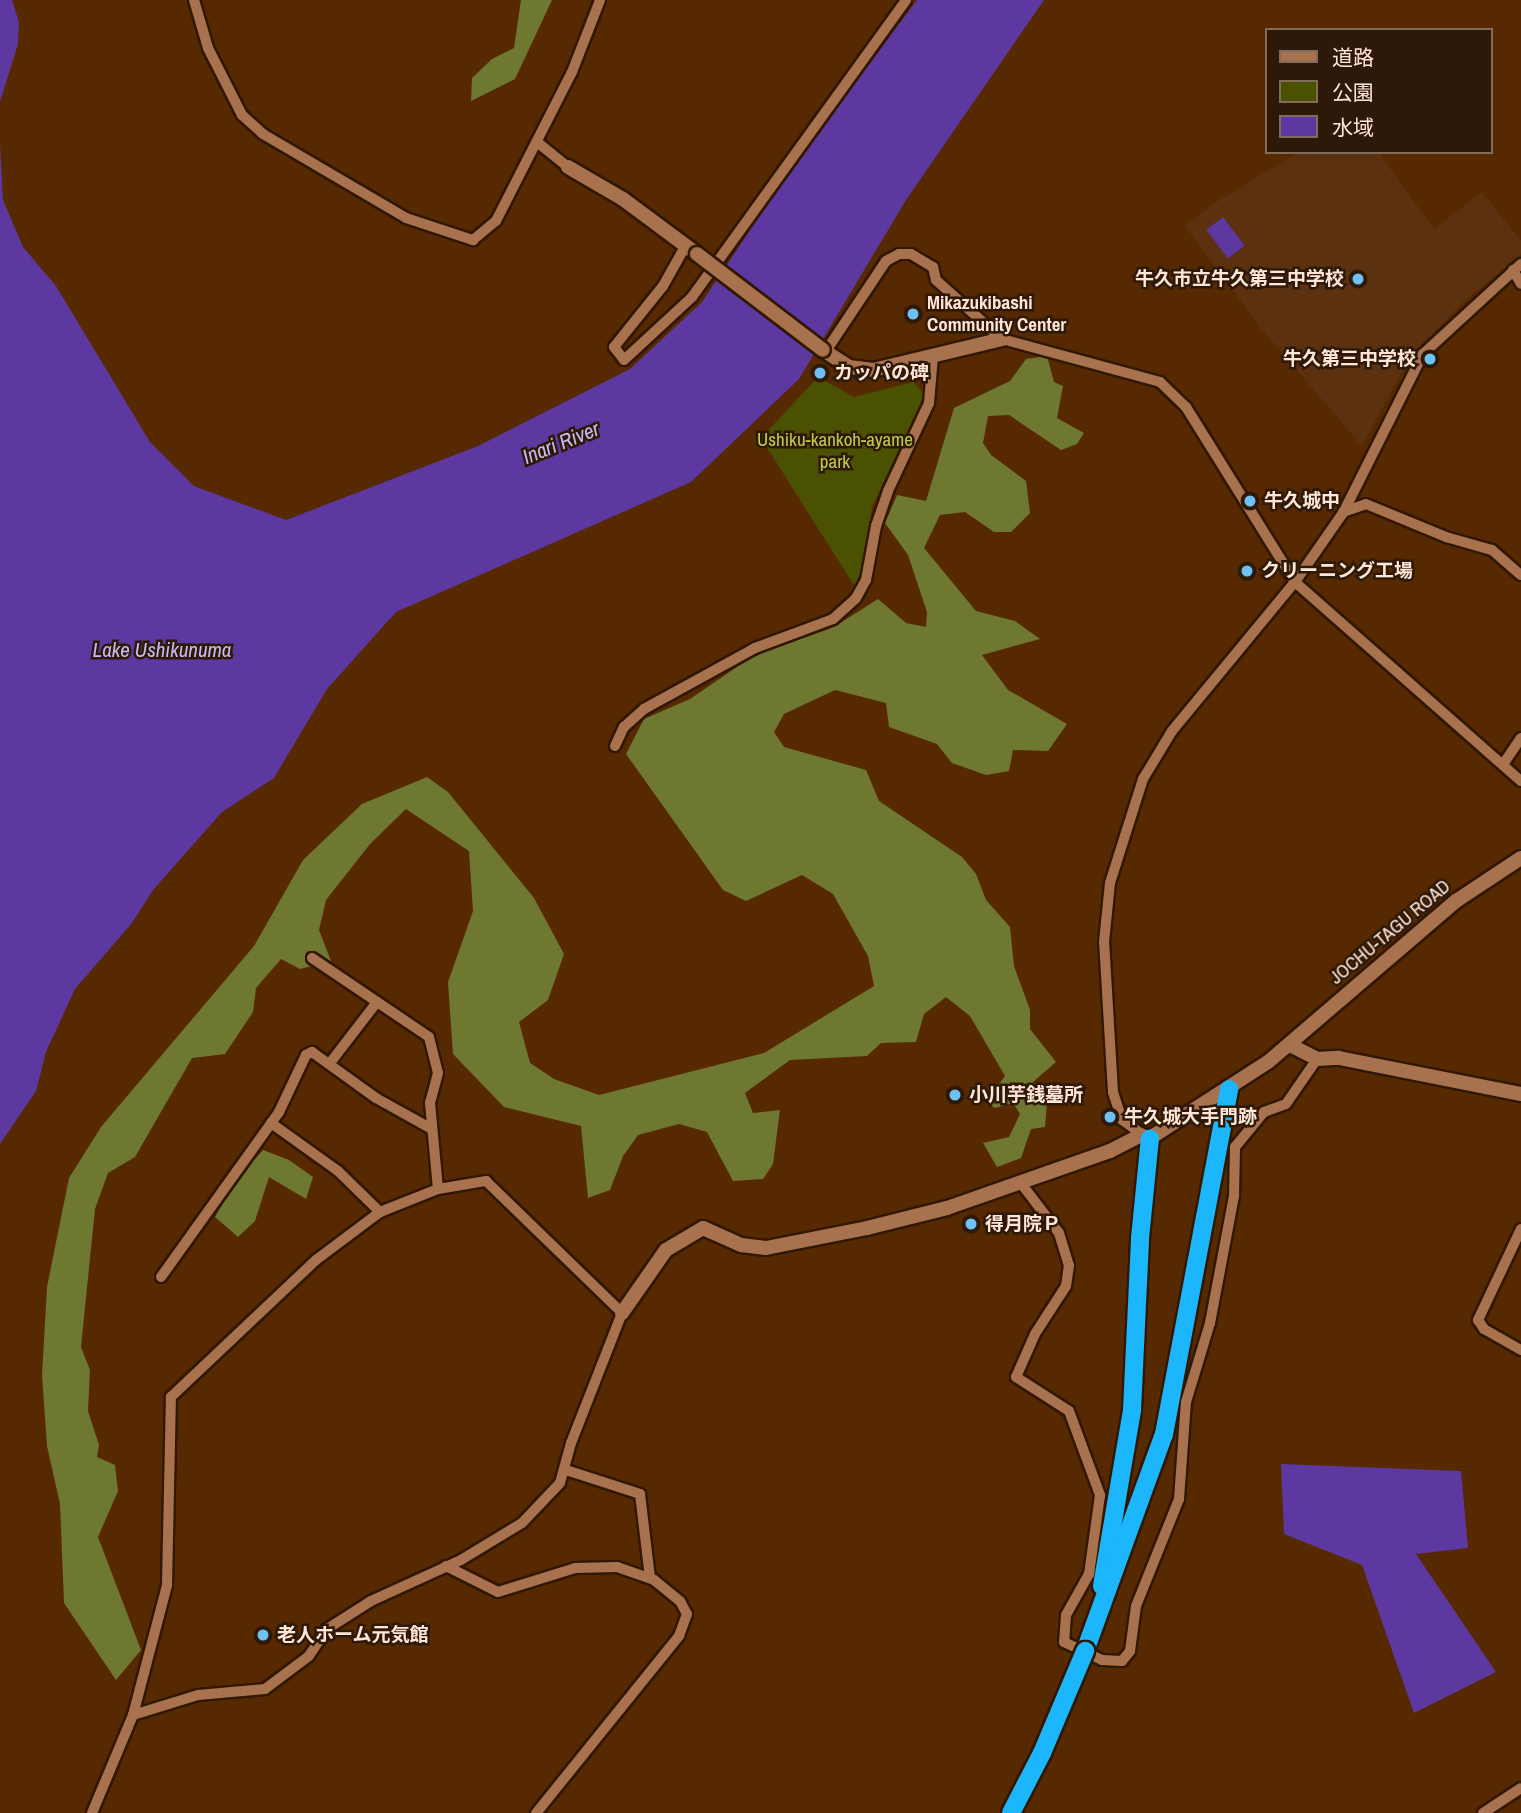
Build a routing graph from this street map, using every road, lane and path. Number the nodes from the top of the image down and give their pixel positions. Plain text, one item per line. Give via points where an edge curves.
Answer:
1 (194, 0) edge
2 (600, 0) edge
3 (906, 0) edge
4 (537, 142) junction
5 (568, 167) joint
6 (691, 249) junction
7 (1517, 267) edge
8 (1521, 284) edge
9 (1002, 339) junction
10 (824, 351) junction
11 (933, 356) junction
12 (1343, 513) junction
13 (1521, 575) edge
14 (1295, 582) junction
15 (1521, 738) edge
16 (615, 746) dead end
17 (1504, 763) junction
18 (1521, 781) edge
19 (1521, 858) edge
20 (312, 958) dead end
21 (377, 1002) junction
22 (1290, 1045) junction
23 (1317, 1059) junction
24 (330, 1063) junction
25 (1229, 1089) junction
26 (1521, 1094) edge
27 (271, 1123) junction
28 (430, 1128) junction
29 (1145, 1136) junction
30 (1020, 1182) junction
31 (438, 1189) junction
32 (380, 1212) junction
33 (1521, 1229) edge
34 (161, 1277) dead end
35 (622, 1313) junction
36 (1521, 1350) edge
37 (566, 1470) junction
38 (446, 1566) junction
39 (650, 1578) junction
40 (1096, 1617) junction
41 (133, 1715) junction
42 (1521, 1788) edge
43 (92, 1813) edge
44 (536, 1813) edge
45 (1011, 1813) edge
46 (1483, 1813) edge

1 - 4 street via 208,48 242,115 263,134 406,218 473,240 496,221
2 - 4 street via 582,50
3 - 6 street via 692,297 624,360 614,347
4 - 5 street
5 - 6 street via 623,199
6 - 10 street, bridge
7 - 8 street
7 - 12 street via 1423,354
9 - 10 street via 936,280 933,267 922,258 899,254 886,261
9 - 11 street
9 - 14 street via 1141,374 1172,390
10 - 11 street via 849,367 873,370
11 - 16 street via 929,403 888,491 866,580 856,598 833,620 755,648 644,709 624,727
12 - 13 street via 1366,503 1446,537 1492,550
12 - 14 street
14 - 17 street
14 - 29 street via 1172,731 1143,779 1110,883 1104,942 1113,1092 1122,1119
15 - 17 street
17 - 18 street
19 - 22 street, JOCHU-TAGU ROAD via 1445,909
20 - 21 street
21 - 24 street
21 - 28 street via 429,1037 438,1073 430,1103
22 - 23 street
22 - 25 street, JOCHU-TAGU ROAD
23 - 26 street via 1339,1058
23 - 30 street via 1286,1104 1264,1112 1236,1147 1234,1196 1210,1323 1186,1402 1179,1499 1136,1606 1130,1651 1122,1661 1102,1660 1064,1642 1066,1615 1089,1574 1100,1495 1069,1411 1016,1377 1035,1334 1066,1286 1069,1265 1059,1233
24 - 27 street via 312,1052 306,1055
24 - 28 street via 376,1098
25 - 29 street, JOCHU-TAGU ROAD
25 - 40 highway via 1164,1434
27 - 32 street via 338,1171
27 - 34 street
28 - 31 street
29 - 30 street, JOCHU-TAGU ROAD
29 - 40 highway via 1132,1410
30 - 35 street, JOCHU-TAGU ROAD via 947,1208 766,1248 741,1245 703,1228 666,1250
31 - 32 street
31 - 35 street via 486,1181
32 - 41 street via 316,1260 171,1397 167,1586
33 - 36 street via 1478,1320
35 - 37 street via 571,1443
37 - 38 street via 546,1500 522,1523
37 - 39 street via 640,1494
38 - 39 street via 498,1592 593,1566
38 - 41 street via 371,1601 327,1629 309,1656 265,1689 198,1695
39 - 44 street via 680,1601 687,1614 686,1626
40 - 45 highway, bridge
41 - 43 street
42 - 46 street

